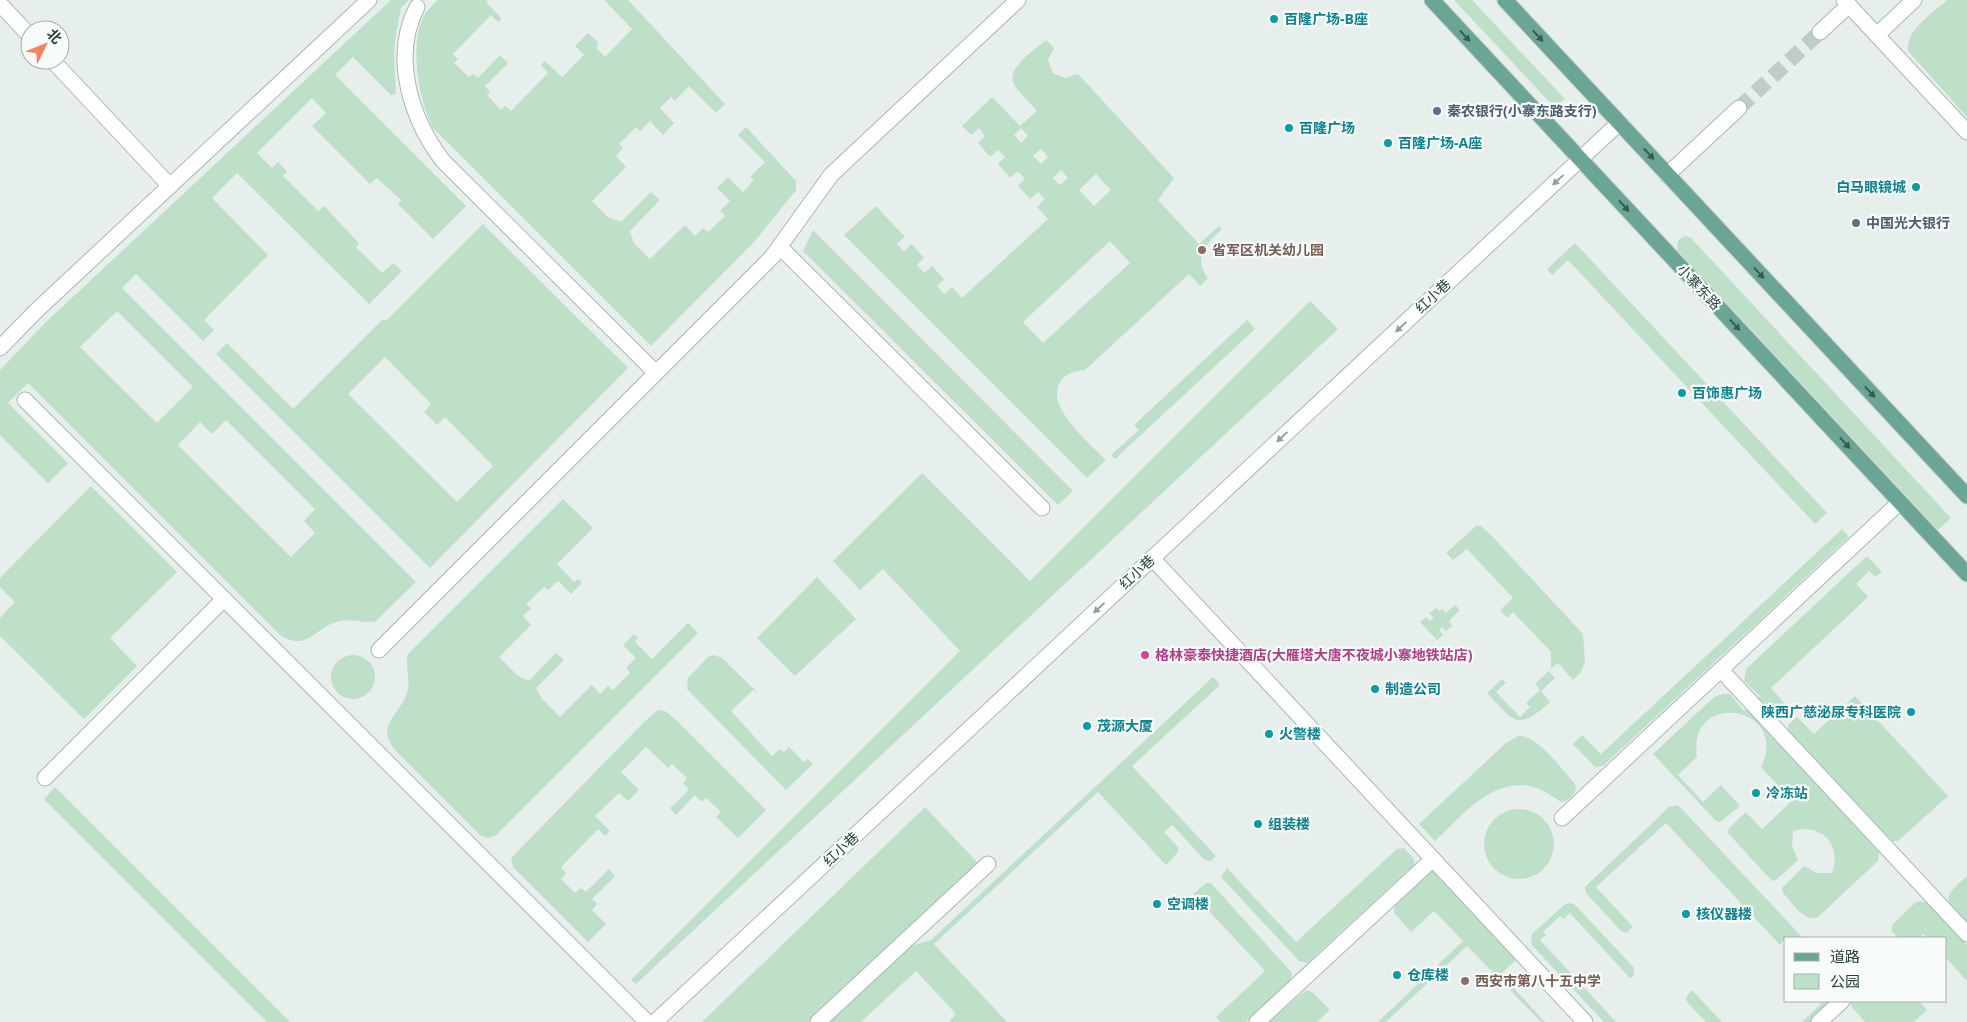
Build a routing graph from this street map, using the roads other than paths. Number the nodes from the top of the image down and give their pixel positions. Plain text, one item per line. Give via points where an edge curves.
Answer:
1 (369, 0) edge
2 (1018, 0) edge
3 (1432, 0) edge
4 (1504, 0) edge
5 (1914, 0) edge
6 (1847, 3) edge
7 (0, 4) edge
8 (417, 7) dead end
9 (20, 25) edge
10 (1820, 32) tunnel mouth
11 (1877, 35) junction
12 (61, 70) edge
13 (1739, 108) tunnel mouth
14 (1619, 123) junction
15 (1967, 132) edge
16 (1580, 159) junction
17 (1667, 174) junction
18 (170, 186) junction
19 (780, 247) junction
20 (0, 348) edge
21 (656, 373) junction
22 (25, 400) dead end
23 (1967, 496) edge
24 (1900, 502) junction
25 (1042, 508) dead end
26 (1152, 558) junction
27 (1967, 574) edge
28 (224, 599) junction
29 (379, 650) dead end
30 (1721, 670) junction
31 (45, 778) dead end
32 (1562, 818) dead end
33 (1433, 859) junction
34 (988, 864) dead end
35 (1967, 934) edge
36 (1841, 1002) edge
37 (647, 1022) edge
38 (655, 1022) edge
39 (818, 1022) edge
40 (1257, 1022) edge
41 (1585, 1022) edge
42 (1819, 1022) edge

1 - 18 street
2 - 19 street via 831,175
3 -> 16 main road, 小寨东路
4 -> 14 main road
5 - 11 street
6 - 10 street
6 - 11 street
7 - 9 street
8 - 21 street via 409,25 405,56 408,86 417,117 432,147
11 - 15 street
12 - 18 street
13 - 17 street
14 - 16 street, 红小巷
14 -> 17 main road
16 -> 24 main road, 小寨东路
16 -> 26 street, 红小巷
17 -> 23 main road
18 - 20 street
19 - 21 street
19 - 25 street
21 - 29 street
22 - 28 street
24 - 27 main road, 小寨东路
24 - 30 street
26 - 33 street
26 -> 38 street, 红小巷
28 - 31 street
28 - 37 street
30 - 32 street
30 - 35 street
33 - 40 street
33 - 41 street
34 - 39 street
36 - 42 street

